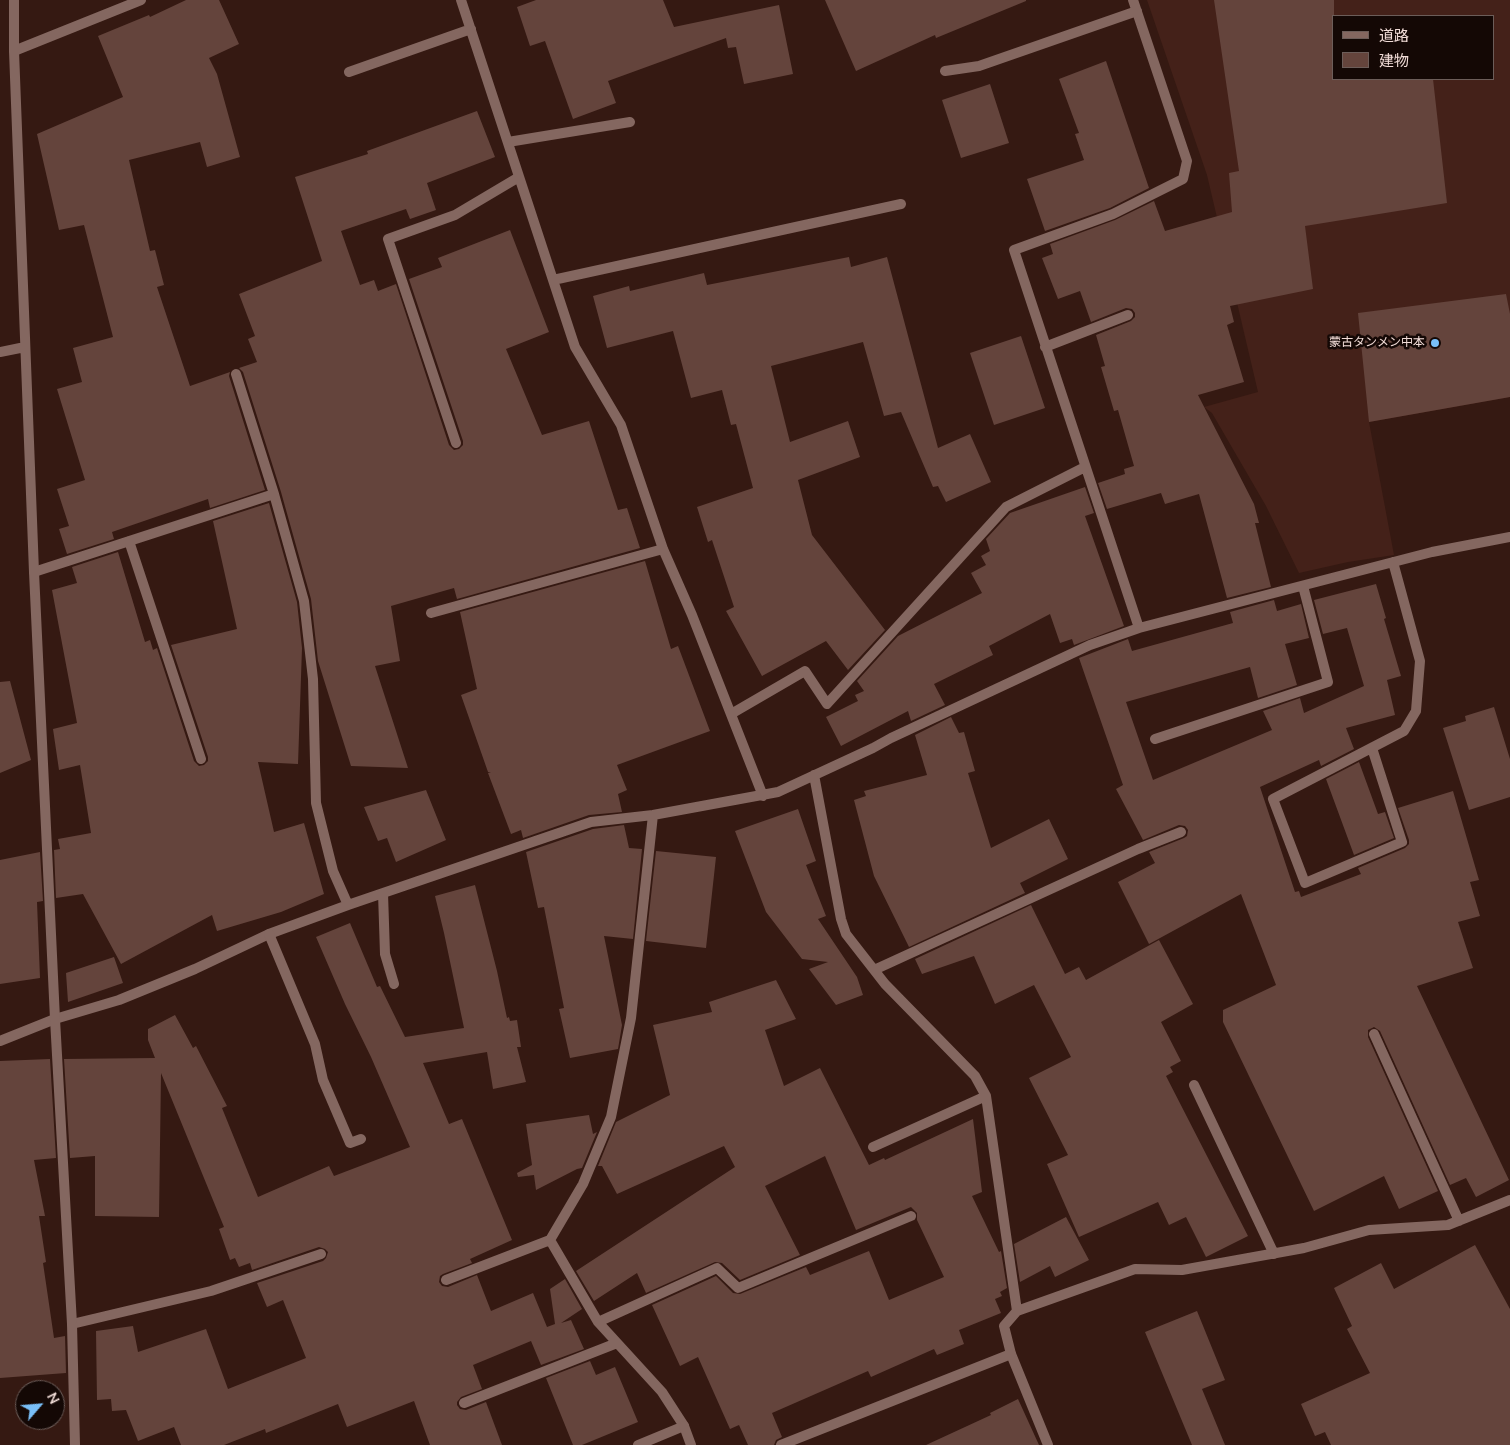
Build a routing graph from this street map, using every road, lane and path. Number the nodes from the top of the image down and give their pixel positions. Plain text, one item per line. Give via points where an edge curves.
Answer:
1 (14, 0) edge
2 (141, 0) edge
3 (461, 0) edge
4 (1133, 0) edge
5 (1137, 11) junction
6 (471, 29) junction
7 (14, 51) junction
8 (945, 71) dead end
9 (349, 72) dead end
10 (630, 122) dead end
11 (508, 142) junction
12 (519, 177) junction
13 (901, 204) dead end
14 (553, 280) junction
15 (1128, 315) dead end
16 (25, 347) junction
17 (1045, 347) junction
18 (0, 352) edge
19 (236, 374) dead end
20 (456, 443) dead end
21 (1085, 467) junction
22 (274, 494) junction
23 (1510, 537) edge
24 (129, 541) junction
25 (663, 549) junction
26 (1393, 562) junction
27 (34, 572) junction
28 (1303, 586) junction
29 (431, 613) dead end
30 (1139, 628) junction
31 (731, 714) junction
32 (1155, 738) dead end
33 (1372, 748) junction
34 (200, 759) dead end
35 (814, 775) junction
36 (763, 796) junction
37 (653, 815) junction
38 (1181, 832) dead end
39 (383, 893) junction
40 (348, 905) junction
41 (269, 934) junction
42 (874, 970) junction
43 (394, 984) dead end
44 (55, 1018) junction
45 (1374, 1034) dead end
46 (0, 1041) edge
47 (1194, 1085) dead end
48 (986, 1096) junction
49 (361, 1139) dead end
50 (873, 1148) dead end
51 (1510, 1200) edge
52 (911, 1216) dead end
53 (1459, 1221) junction
54 (550, 1240) junction
55 (321, 1254) dead end
56 (1274, 1254) junction
57 (446, 1280) dead end
58 (1017, 1311) junction
59 (598, 1322) junction
60 (72, 1324) junction
61 (617, 1343) junction
62 (1011, 1354) junction
63 (464, 1403) dead end
64 (684, 1426) junction
65 (75, 1445) edge
66 (638, 1445) edge
67 (691, 1445) edge
68 (781, 1445) edge
69 (1048, 1445) edge

1 - 7 street
2 - 7 street
3 - 6 street
4 - 5 street
5 - 8 street via 979,66
5 - 17 street via 1187,161 1183,179 1113,214 1014,250
6 - 9 street
6 - 11 street
7 - 16 street
10 - 11 street
11 - 12 street
12 - 14 street
12 - 20 street via 456,215 388,239
13 - 14 street
14 - 25 street via 575,347 621,425
15 - 17 street
16 - 18 street
16 - 27 street
17 - 21 street
19 - 22 street
21 - 30 street
21 - 31 street via 1006,507 827,704 805,671
22 - 24 street
22 - 40 street via 304,601 313,679 316,803 334,871
23 - 26 street
24 - 27 street
24 - 34 street
25 - 29 street
25 - 31 street
26 - 28 street
26 - 33 street via 1420,661 1416,712 1404,731
27 - 44 street
28 - 30 street
28 - 32 street via 1328,682
30 - 35 street via 1090,645
31 - 36 street
33 - 33 street via 1273,799 1305,883 1402,842
35 - 36 street
35 - 42 street via 841,919 846,934
36 - 37 street
37 - 39 street via 591,822
37 - 54 street via 631,1018 611,1117 583,1184
38 - 42 street
39 - 40 street
39 - 43 street via 386,954
40 - 41 street
41 - 44 street via 119,1000
41 - 49 street via 315,1044 322,1080 350,1143
42 - 48 street via 976,1076
44 - 46 street
44 - 60 street
45 - 53 street
47 - 56 street
48 - 50 street
48 - 58 street
51 - 53 street
52 - 59 street via 738,1288 717,1268
53 - 56 street via 1448,1226 1369,1230
54 - 57 street
54 - 59 street
55 - 60 street via 212,1291
56 - 58 street via 1182,1270 1135,1269
58 - 62 street via 1004,1326
59 - 61 street
60 - 65 street
61 - 63 street
61 - 64 street via 662,1392
62 - 68 street
62 - 69 street
64 - 66 street
64 - 67 street

